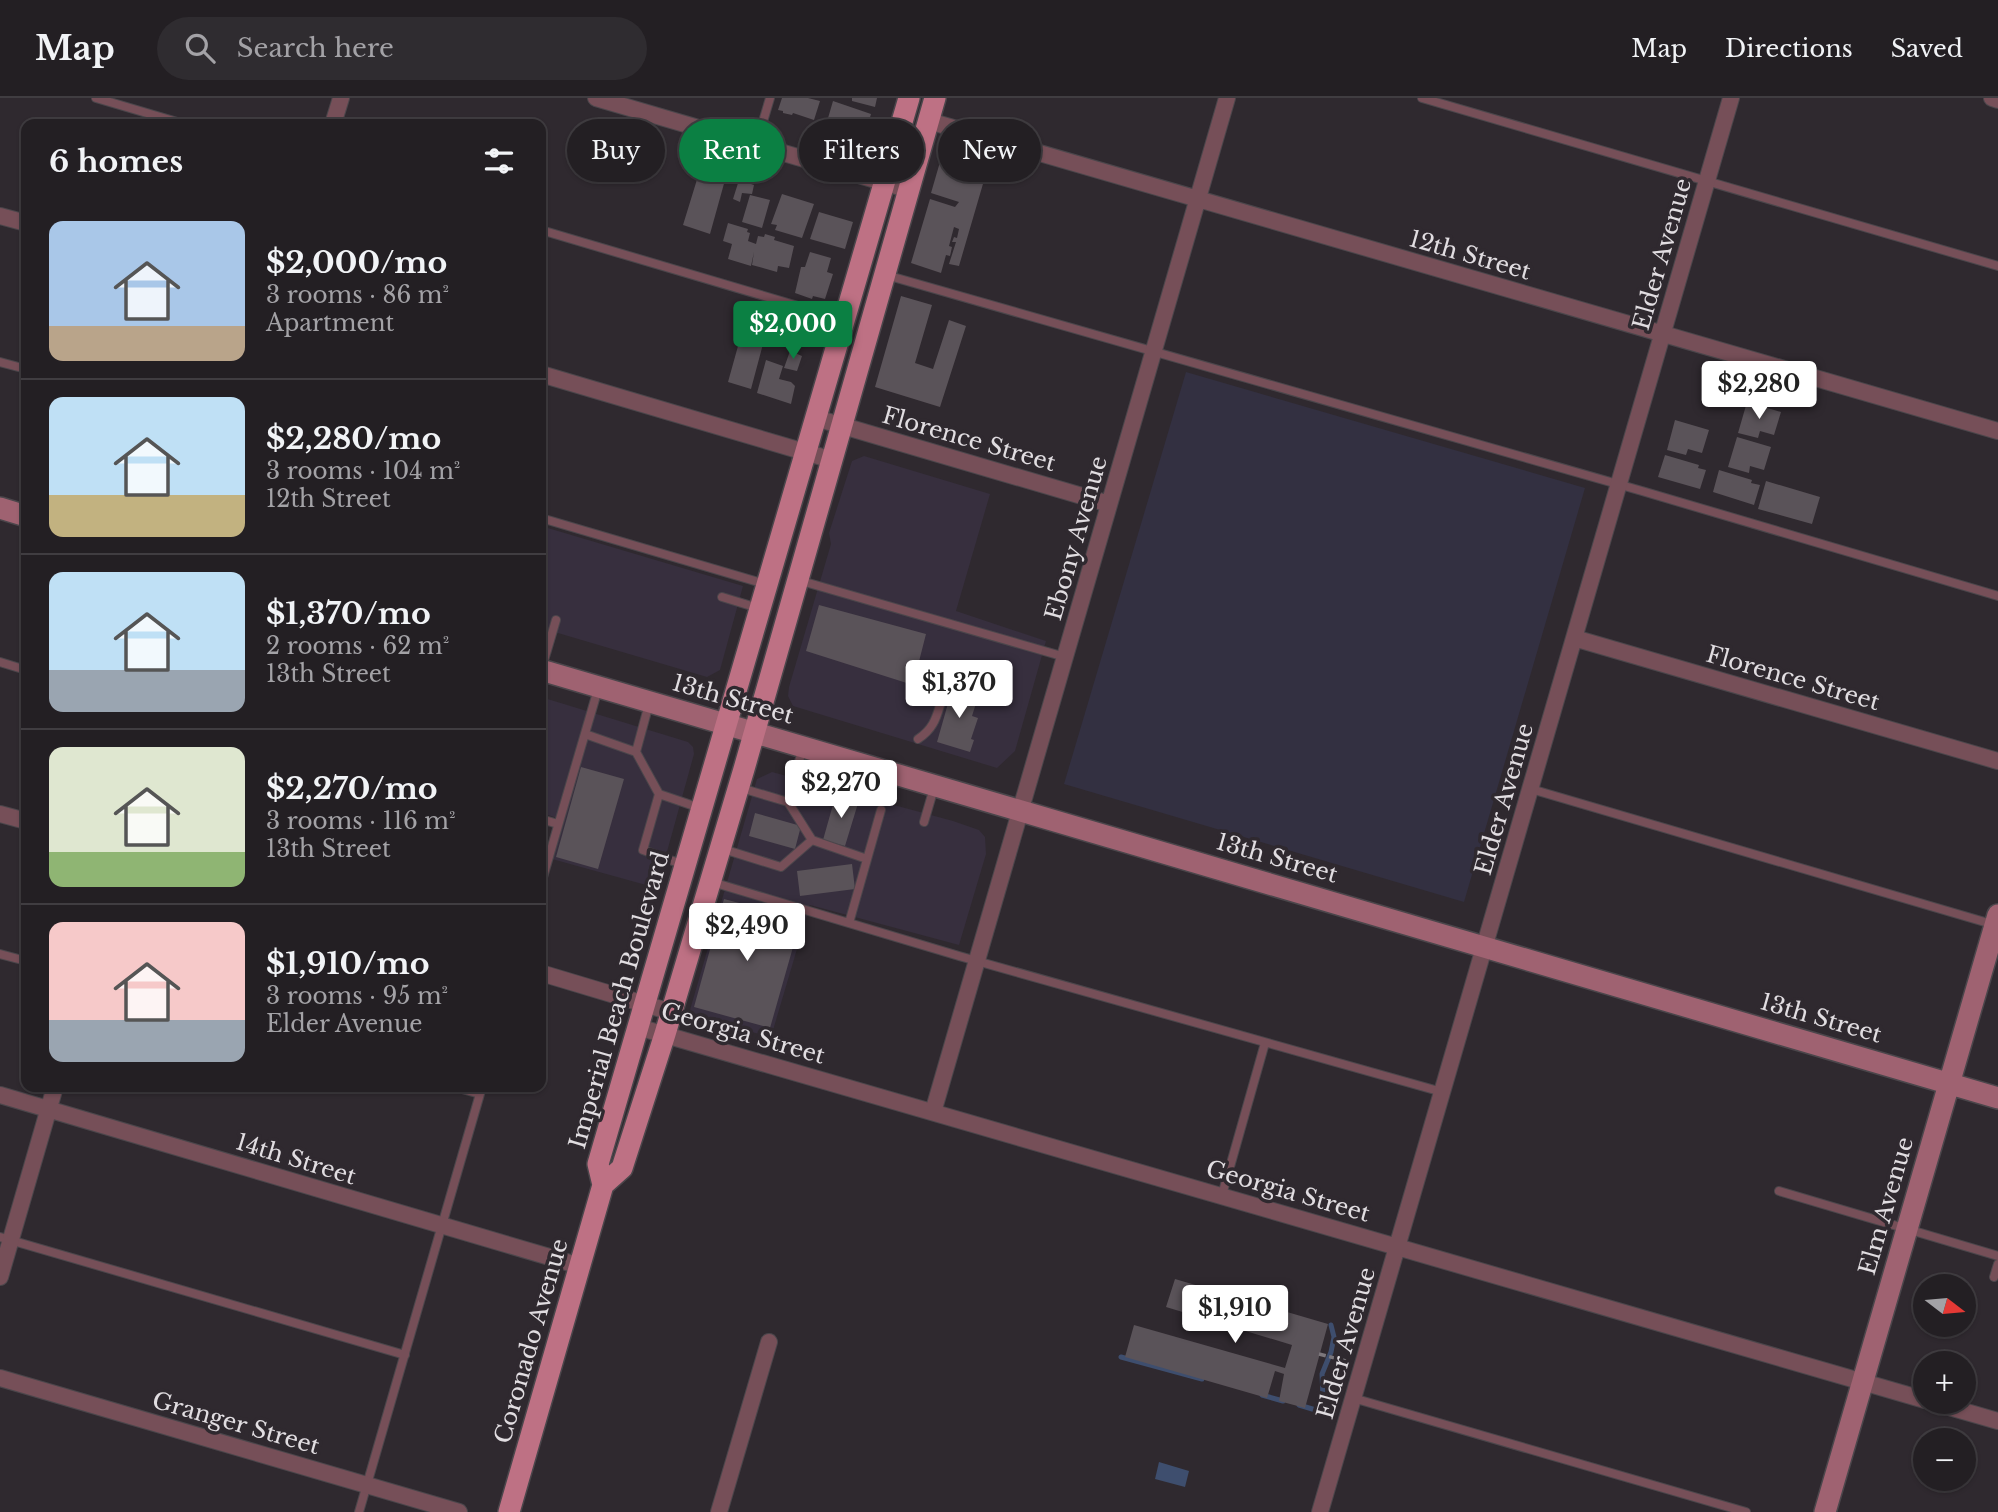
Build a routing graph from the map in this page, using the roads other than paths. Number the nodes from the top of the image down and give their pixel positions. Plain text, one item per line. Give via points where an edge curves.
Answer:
1 (96, 98) edge
2 (341, 98) edge
3 (596, 98) edge
4 (770, 98) edge
5 (909, 98) edge
6 (935, 98) edge
7 (1227, 98) edge
8 (1422, 98) edge
9 (1731, 98) edge
10 (1992, 98) edge
11 (1998, 100) edge
12 (167, 119) edge
13 (335, 119) edge
14 (764, 119) edge
15 (929, 121) junction
16 (679, 122) edge
17 (785, 154) edge
18 (1707, 182) junction
19 (885, 183) junction
20 (910, 190) junction
21 (1198, 200) junction
22 (0, 216) edge
23 (21, 222) edge
24 (546, 231) edge
25 (1998, 266) edge
26 (886, 275) junction
27 (845, 320) junction
28 (1663, 334) junction
29 (1154, 351) junction
30 (0, 362) edge
31 (21, 368) edge
32 (546, 375) edge
33 (816, 418) junction
34 (842, 426) junction
35 (1998, 431) edge
36 (806, 451) junction
37 (832, 460) junction
38 (1619, 484) junction
39 (1110, 504) junction
40 (0, 508) edge
41 (21, 514) edge
42 (546, 519) edge
43 (798, 580) junction
44 (768, 584) junction
45 (1998, 596) edge
46 (722, 597) dead end
47 (761, 609) junction
48 (556, 620) dead end
49 (1574, 638) junction
50 (546, 653) edge
51 (1065, 657) junction
52 (0, 662) edge
53 (21, 668) edge
54 (546, 671) edge
55 (598, 687) junction
56 (996, 693) dead end
57 (650, 702) junction
58 (727, 725) junction
59 (754, 733) junction
60 (584, 734) junction
61 (918, 739) dead end
62 (803, 747) junction
63 (636, 752) junction
64 (1998, 761) edge
65 (935, 785) junction
66 (738, 788) junction
67 (1531, 789) junction
68 (659, 794) junction
69 (788, 802) junction
70 (703, 809) junction
71 (881, 810) dead end
72 (1021, 810) junction
73 (0, 814) edge
74 (21, 820) edge
75 (546, 820) edge
76 (924, 822) dead end
77 (558, 824) junction
78 (812, 841) junction
79 (720, 848) junction
80 (867, 859) junction
81 (685, 865) junction
82 (546, 866) edge
83 (710, 881) junction
84 (1997, 922) edge
85 (849, 923) junction
86 (1485, 946) junction
87 (0, 954) edge
88 (21, 960) edge
89 (977, 961) junction
90 (546, 974) edge
91 (645, 1003) junction
92 (671, 1012) junction
93 (638, 1027) junction
94 (665, 1034) junction
95 (1265, 1043) junction
96 (1949, 1083) junction
97 (53, 1092) edge
98 (480, 1092) edge
99 (1442, 1093) junction
100 (0, 1095) edge
101 (1998, 1098) edge
102 (48, 1109) junction
103 (933, 1112) junction
104 (603, 1185) junction
105 (1779, 1191) dead end
106 (1222, 1195) junction
107 (442, 1227) junction
108 (1907, 1229) junction
109 (5, 1239) edge
110 (1397, 1246) junction
111 (1998, 1255) edge
112 (1998, 1264) edge
113 (580, 1266) junction
114 (0, 1277) edge
115 (1994, 1277) dead end
116 (769, 1342) dead end
117 (405, 1355) junction
118 (0, 1378) edge
119 (1863, 1382) junction
120 (1913, 1397) edge
121 (1353, 1398) junction
122 (1972, 1414) edge
123 (1998, 1422) edge
124 (367, 1486) junction
125 (359, 1512) edge
126 (458, 1512) edge
127 (509, 1512) edge
128 (719, 1512) edge
129 (1320, 1512) edge
130 (1746, 1512) edge
131 (1825, 1512) edge

1 - 12 lane
2 - 13 street
3 - 16 street
4 - 14 lane
5 - 19 main road, Imperial Beach Boulevard
6 - 15 main road, Imperial Beach Boulevard
7 - 21 street, Ebony Avenue
8 - 18 lane
9 - 18 street, Elder Avenue
10 - 11 street
15 - 20 main road, Imperial Beach Boulevard
15 - 21 street, 12th Street
17 - 19 street
18 - 25 lane
18 - 28 street, Elder Avenue
19 - 20 street
19 - 27 main road, Imperial Beach Boulevard
20 - 26 main road, Imperial Beach Boulevard
21 - 28 street, 12th Street
21 - 29 street, Ebony Avenue
22 - 23 street
24 - 27 lane
26 - 29 lane
26 - 34 main road, Imperial Beach Boulevard
27 - 33 main road, Imperial Beach Boulevard
28 - 35 street, 12th Street
28 - 38 street, Elder Avenue
29 - 38 lane
29 - 39 street, Ebony Avenue
30 - 31 lane
32 - 36 street
33 - 34 street, Florence Street
33 - 36 main road, Imperial Beach Boulevard
34 - 37 main road, Imperial Beach Boulevard
34 - 39 street, Florence Street
36 - 37 street
36 - 44 main road, Imperial Beach Boulevard
37 - 43 main road, Imperial Beach Boulevard
38 - 45 lane
38 - 49 street, Elder Avenue
39 - 51 street, Ebony Avenue
40 - 41 main road
42 - 44 lane
43 - 51 lane
43 - 59 main road, Imperial Beach Boulevard
44 - 47 main road, Imperial Beach Boulevard
46 - 47 lane
47 - 58 main road, Imperial Beach Boulevard
48 - 50 lane
49 - 64 street, Florence Street
49 - 67 street, Elder Avenue
51 - 72 street, Ebony Avenue
52 - 53 lane
54 - 55 main road, 13th Street
55 - 57 main road, 13th Street
55 - 60 lane
56 - 61 lane via 969,680 952,680 930,731
57 - 58 main road, 13th Street
57 - 63 lane
58 - 59 main road, 13th Street
58 - 70 main road, Imperial Beach Boulevard
59 - 62 main road, 13th Street
59 - 66 main road, Imperial Beach Boulevard
60 - 63 lane
60 - 77 lane
62 - 65 main road, 13th Street
62 - 69 lane
63 - 68 lane
65 - 72 main road, 13th Street
65 - 76 lane
66 - 69 lane
66 - 79 main road, Imperial Beach Boulevard
67 - 84 lane
67 - 86 street, Elder Avenue
68 - 70 lane
68 - 81 lane via 643,850
69 - 78 lane
70 - 81 main road, Imperial Beach Boulevard
71 - 80 lane
72 - 86 main road, 13th Street
72 - 89 street, Ebony Avenue
73 - 74 street
75 - 77 lane
77 - 82 lane
78 - 79 lane via 781,867
78 - 80 lane
79 - 83 main road, Imperial Beach Boulevard
80 - 85 lane
81 - 91 main road, Imperial Beach Boulevard
83 - 85 lane
83 - 92 main road, Imperial Beach Boulevard
84 - 96 main road, Elm Avenue
85 - 89 lane
86 - 96 main road, 13th Street
86 - 99 street, Elder Avenue
87 - 88 lane
89 - 95 lane
89 - 103 street, Ebony Avenue
90 - 91 street, Georgia Street
91 - 92 street, Georgia Street
91 - 93 main road, Imperial Beach Boulevard
92 - 94 main road, Imperial Beach Boulevard
93 - 94 street, Georgia Street
93 - 104 main road, Imperial Beach Boulevard via 598,1164
94 - 103 street, Georgia Street
94 - 104 main road, Imperial Beach Boulevard via 622,1168
95 - 99 lane
95 - 106 lane
96 - 101 main road, 13th Street
96 - 108 main road, Elm Avenue
97 - 102 street
98 - 107 lane
99 - 110 street, Elder Avenue
100 - 102 street, 14th Street
102 - 107 street, 14th Street
102 - 109 street
103 - 106 street, Georgia Street
104 - 113 main road, Coronado Avenue
105 - 108 lane
106 - 110 street, Georgia Street
107 - 113 street, 14th Street
107 - 117 lane
108 - 111 lane
108 - 119 main road, Elm Avenue
109 - 114 street
109 - 117 lane
110 - 119 street, Georgia Street
110 - 121 street, Elder Avenue
112 - 115 lane
113 - 127 main road, Coronado Avenue
116 - 128 street
117 - 124 lane
118 - 124 street, Granger Street
119 - 120 street, Georgia Street
119 - 131 main road, Elm Avenue
121 - 129 street, Elder Avenue
121 - 130 lane
122 - 123 street
124 - 125 lane
124 - 126 street, Granger Street

